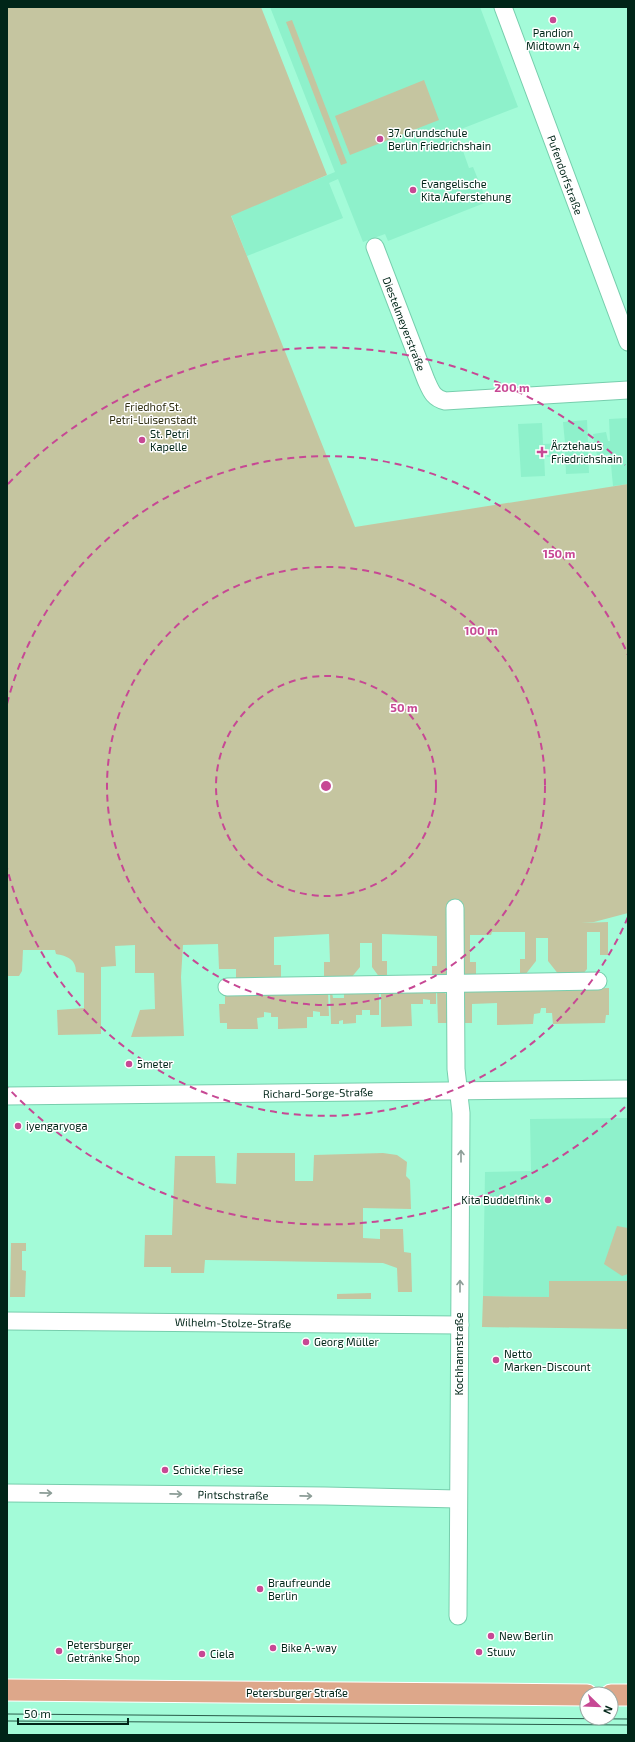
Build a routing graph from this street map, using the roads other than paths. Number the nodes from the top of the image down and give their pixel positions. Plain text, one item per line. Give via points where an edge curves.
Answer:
1 (503, 7) edge
2 (375, 247) dead end
3 (628, 342) edge
4 (628, 390) edge
5 (455, 908) dead end
6 (598, 981) dead end
7 (455, 983) junction
8 (227, 987) dead end
9 (628, 1089) edge
10 (458, 1092) junction
11 (7, 1096) edge
12 (7, 1321) edge
13 (460, 1325) junction
14 (7, 1493) edge
15 (458, 1499) junction
16 (458, 1616) dead end
17 (7, 1690) edge
18 (579, 1695) edge

1 - 3 street, Pufendorfstraße
2 - 4 street, Diestelmeyerstraße via 426,380 437,399 445,401
5 - 7 street, Kochhannstraße
6 - 7 street
7 - 8 street
7 - 10 street, Kochhannstraße
9 - 10 street, Richard-Sorge-Straße
10 - 11 street, Richard-Sorge-Straße
13 -> 10 street, Kochhannstraße via 461,1113
12 - 13 street, Wilhelm-Stolze-Straße
13 - 15 street, Kochhannstraße
14 -> 15 street, Pintschstraße
15 - 16 street, Kochhannstraße
17 - 18 main road, Petersburger Straße

